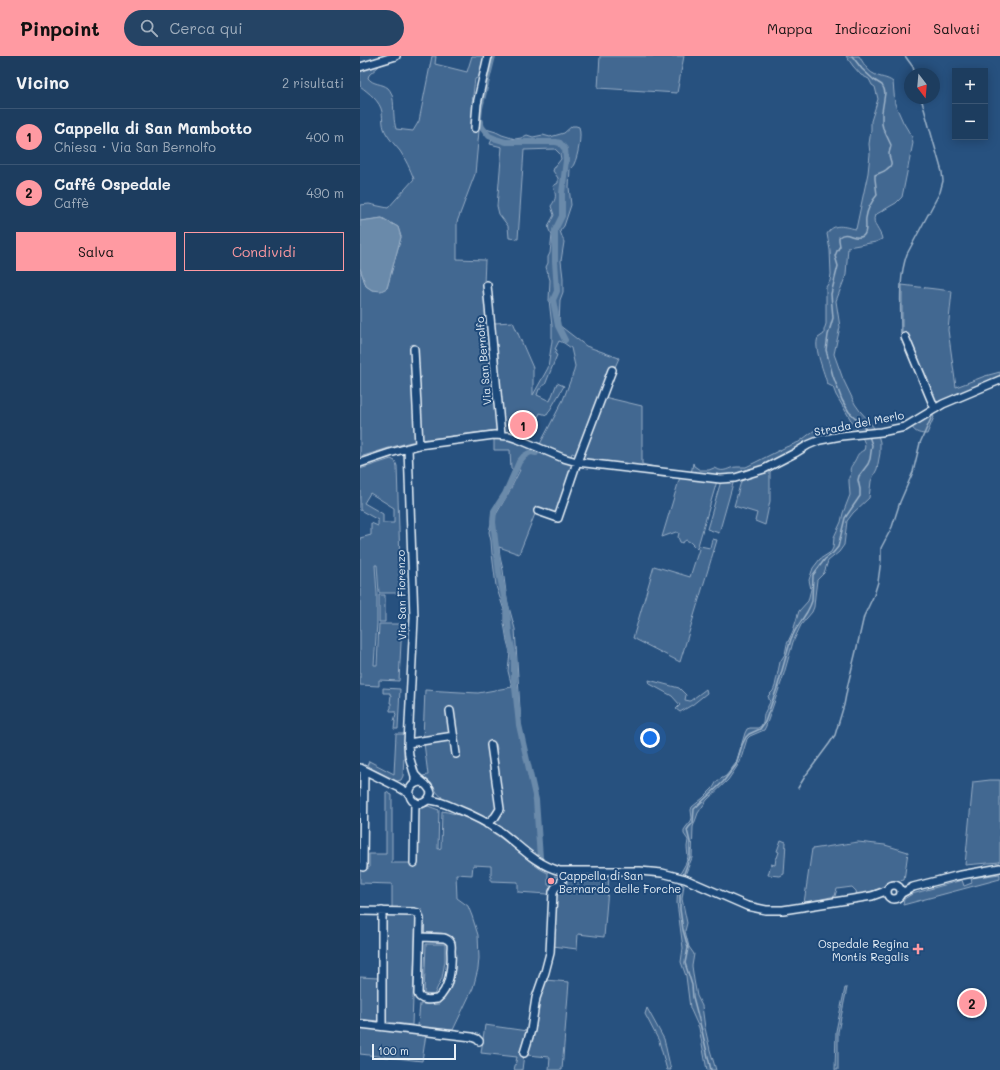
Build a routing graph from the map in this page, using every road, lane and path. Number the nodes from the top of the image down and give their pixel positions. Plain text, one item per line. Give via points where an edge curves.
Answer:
1 (396, 56) edge
2 (488, 56) edge
3 (360, 67) edge
4 (475, 128) dead end
5 (487, 285) dead end
6 (906, 337) dead end
7 (414, 349) dead end
8 (612, 370) dead end
9 (1000, 380) edge
10 (935, 409) junction
11 (501, 435) junction
12 (419, 445) junction
13 (408, 448) junction
14 (577, 462) junction
15 (360, 463) edge
16 (538, 511) dead end
17 (450, 711) dead end
18 (454, 736) junction
19 (408, 743) junction
20 (491, 745) dead end
21 (456, 754) dead end
22 (362, 769) edge
23 (414, 787) junction
24 (429, 796) junction
25 (417, 802) junction
26 (487, 824) junction
27 (414, 863) dead end
28 (363, 867) dead end
29 (1000, 868) edge
30 (565, 872) junction
31 (901, 890) junction
32 (888, 893) junction
33 (360, 911) edge
34 (382, 911) junction
35 (420, 937) junction
36 (360, 1024) edge
37 (382, 1026) junction
38 (479, 1041) dead end
39 (524, 1053) dead end

1 - 3 street
2 - 4 street via 477,104
5 - 11 street, Via San Bernolfo
6 - 10 street
7 - 12 street
8 - 14 street
9 - 10 street, Strada del Merlo
10 - 14 street, Strada del Merlo via 908,426 876,433 836,436 815,442 764,469 729,479
11 - 12 street
11 - 14 street via 522,440
12 - 13 street
13 - 15 street
13 - 19 street, Via San Fiorenzo via 414,618
14 - 16 street via 558,518
17 - 18 street
18 - 19 street
18 - 21 street
19 - 23 street, Via San Fiorenzo via 409,758 418,779
20 - 26 street via 500,809 495,818
22 - 23 street via 398,787
22 - 28 street
23 - 24 street via 428,786
23 - 25 street via 411,798
24 - 25 street via 425,802
24 - 26 street
25 - 27 street
26 - 30 street via 540,863
29 - 31 street
30 - 32 street via 662,873 682,878 741,904 766,910 783,910
30 - 39 street via 562,881 553,892 550,953 536,998
31 - 32 street via 895,885 890,886
31 - 32 street via 897,899 891,899
33 - 34 street
34 - 35 street via 418,913
34 - 37 street
35 - 35 street via 418,996 422,999 437,999 449,978 452,963 451,944 444,938
36 - 37 street
37 - 38 street via 472,1037

